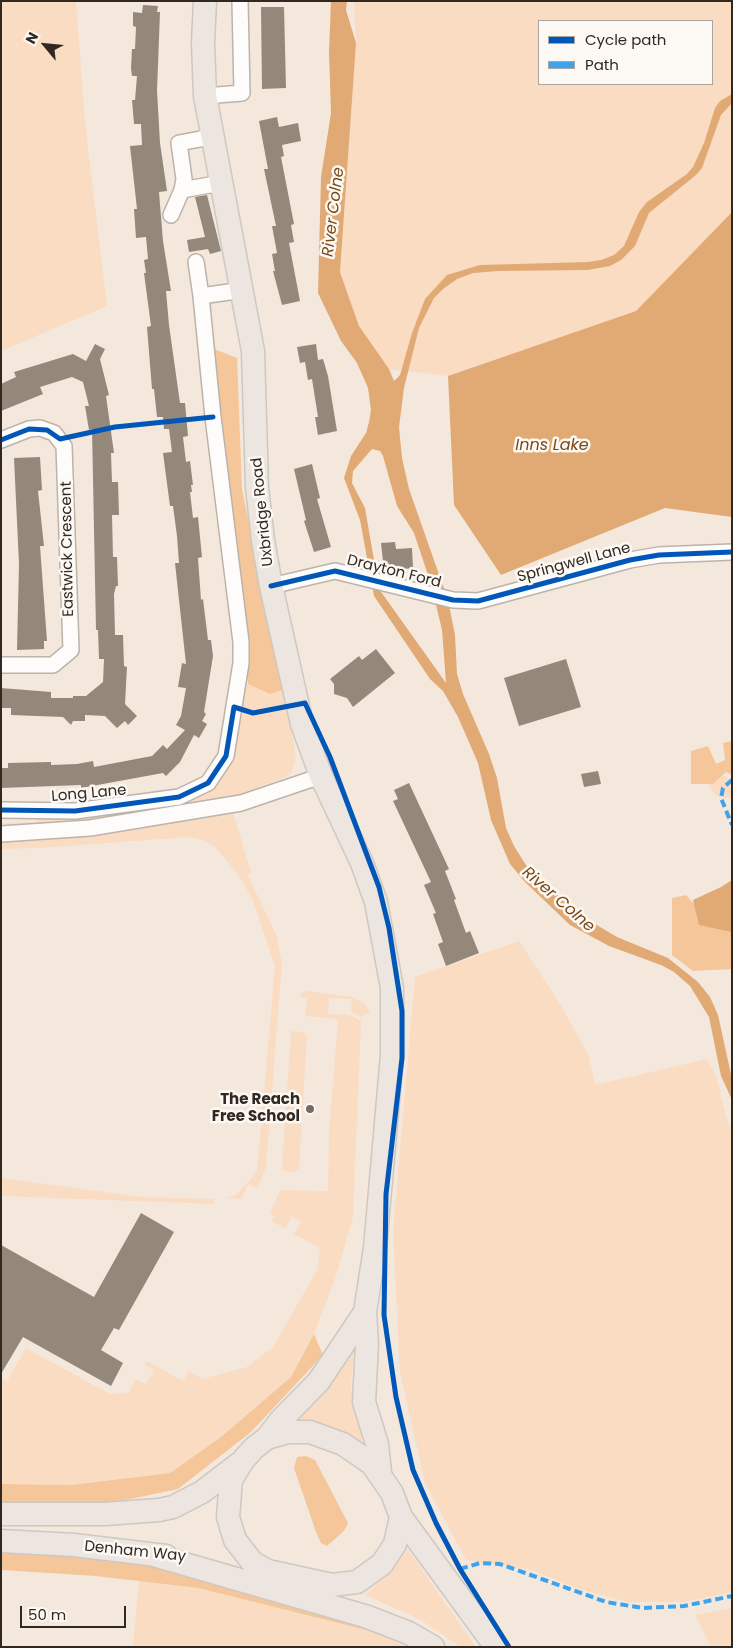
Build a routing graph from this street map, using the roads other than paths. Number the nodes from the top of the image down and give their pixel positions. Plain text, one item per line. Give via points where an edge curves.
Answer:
1 (205, 1) edge
2 (240, 1) edge
3 (206, 96) junction
4 (211, 137) junction
5 (221, 183) junction
6 (182, 190) junction
7 (171, 214) dead end
8 (196, 262) dead end
9 (243, 290) junction
10 (201, 296) junction
11 (1, 440) edge
12 (732, 552) edge
13 (271, 586) junction
14 (453, 600) joint
15 (1, 665) edge
16 (321, 776) junction
17 (1, 810) edge
18 (1, 834) edge
19 (365, 1312) junction
20 (266, 1438) junction
21 (244, 1459) junction
22 (380, 1472) junction
23 (1, 1514) edge
24 (401, 1516) junction
25 (1, 1541) edge
26 (150, 1554) junction
27 (268, 1572) junction
28 (332, 1585) junction
29 (433, 1647) edge
30 (448, 1647) edge
31 (496, 1647) edge

1 - 3 main road, Uxbridge Road
2 - 3 street via 242,93
3 - 4 main road, Uxbridge Road
4 - 5 main road, Uxbridge Road
4 - 6 street via 179,143 184,179
5 - 6 street
5 - 9 main road, Uxbridge Road
6 - 7 street
8 - 10 street
9 - 10 street
9 - 13 main road, Uxbridge Road via 253,352 257,487
10 - 17 street, Long Lane via 241,642 241,663 226,756 208,783 179,797 75,811
11 - 15 street, Eastwick Crescent via 40,428 54,433 64,446 70,650 53,665
12 - 14 street, Springwell Lane via 640,558 553,579 496,598 478,602
13 - 14 street, Drayton Ford via 327,571 347,573
13 - 16 main road, Uxbridge Road via 296,705
16 - 18 street, Long Lane via 241,803 90,828
16 - 19 main road, Uxbridge Road via 362,863 376,902 392,988 392,1055 375,1248
19 - 20 main road, Uxbridge Road via 319,1381
19 - 22 main road, Uxbridge Road via 364,1402 377,1444
20 - 21 main road
20 - 22 main road via 289,1432 320,1435 343,1444
21 - 23 main road via 202,1492 173,1507 105,1514
21 - 27 main road via 231,1480 230,1528 242,1552
22 - 24 main road
24 - 28 main road via 395,1544 382,1564 357,1582
24 - 31 main road
25 - 26 main road, Denham Way
26 - 27 main road, Denham Way via 193,1558
26 - 29 main road via 365,1616 409,1633
27 - 28 main road
28 - 30 main road via 386,1610

